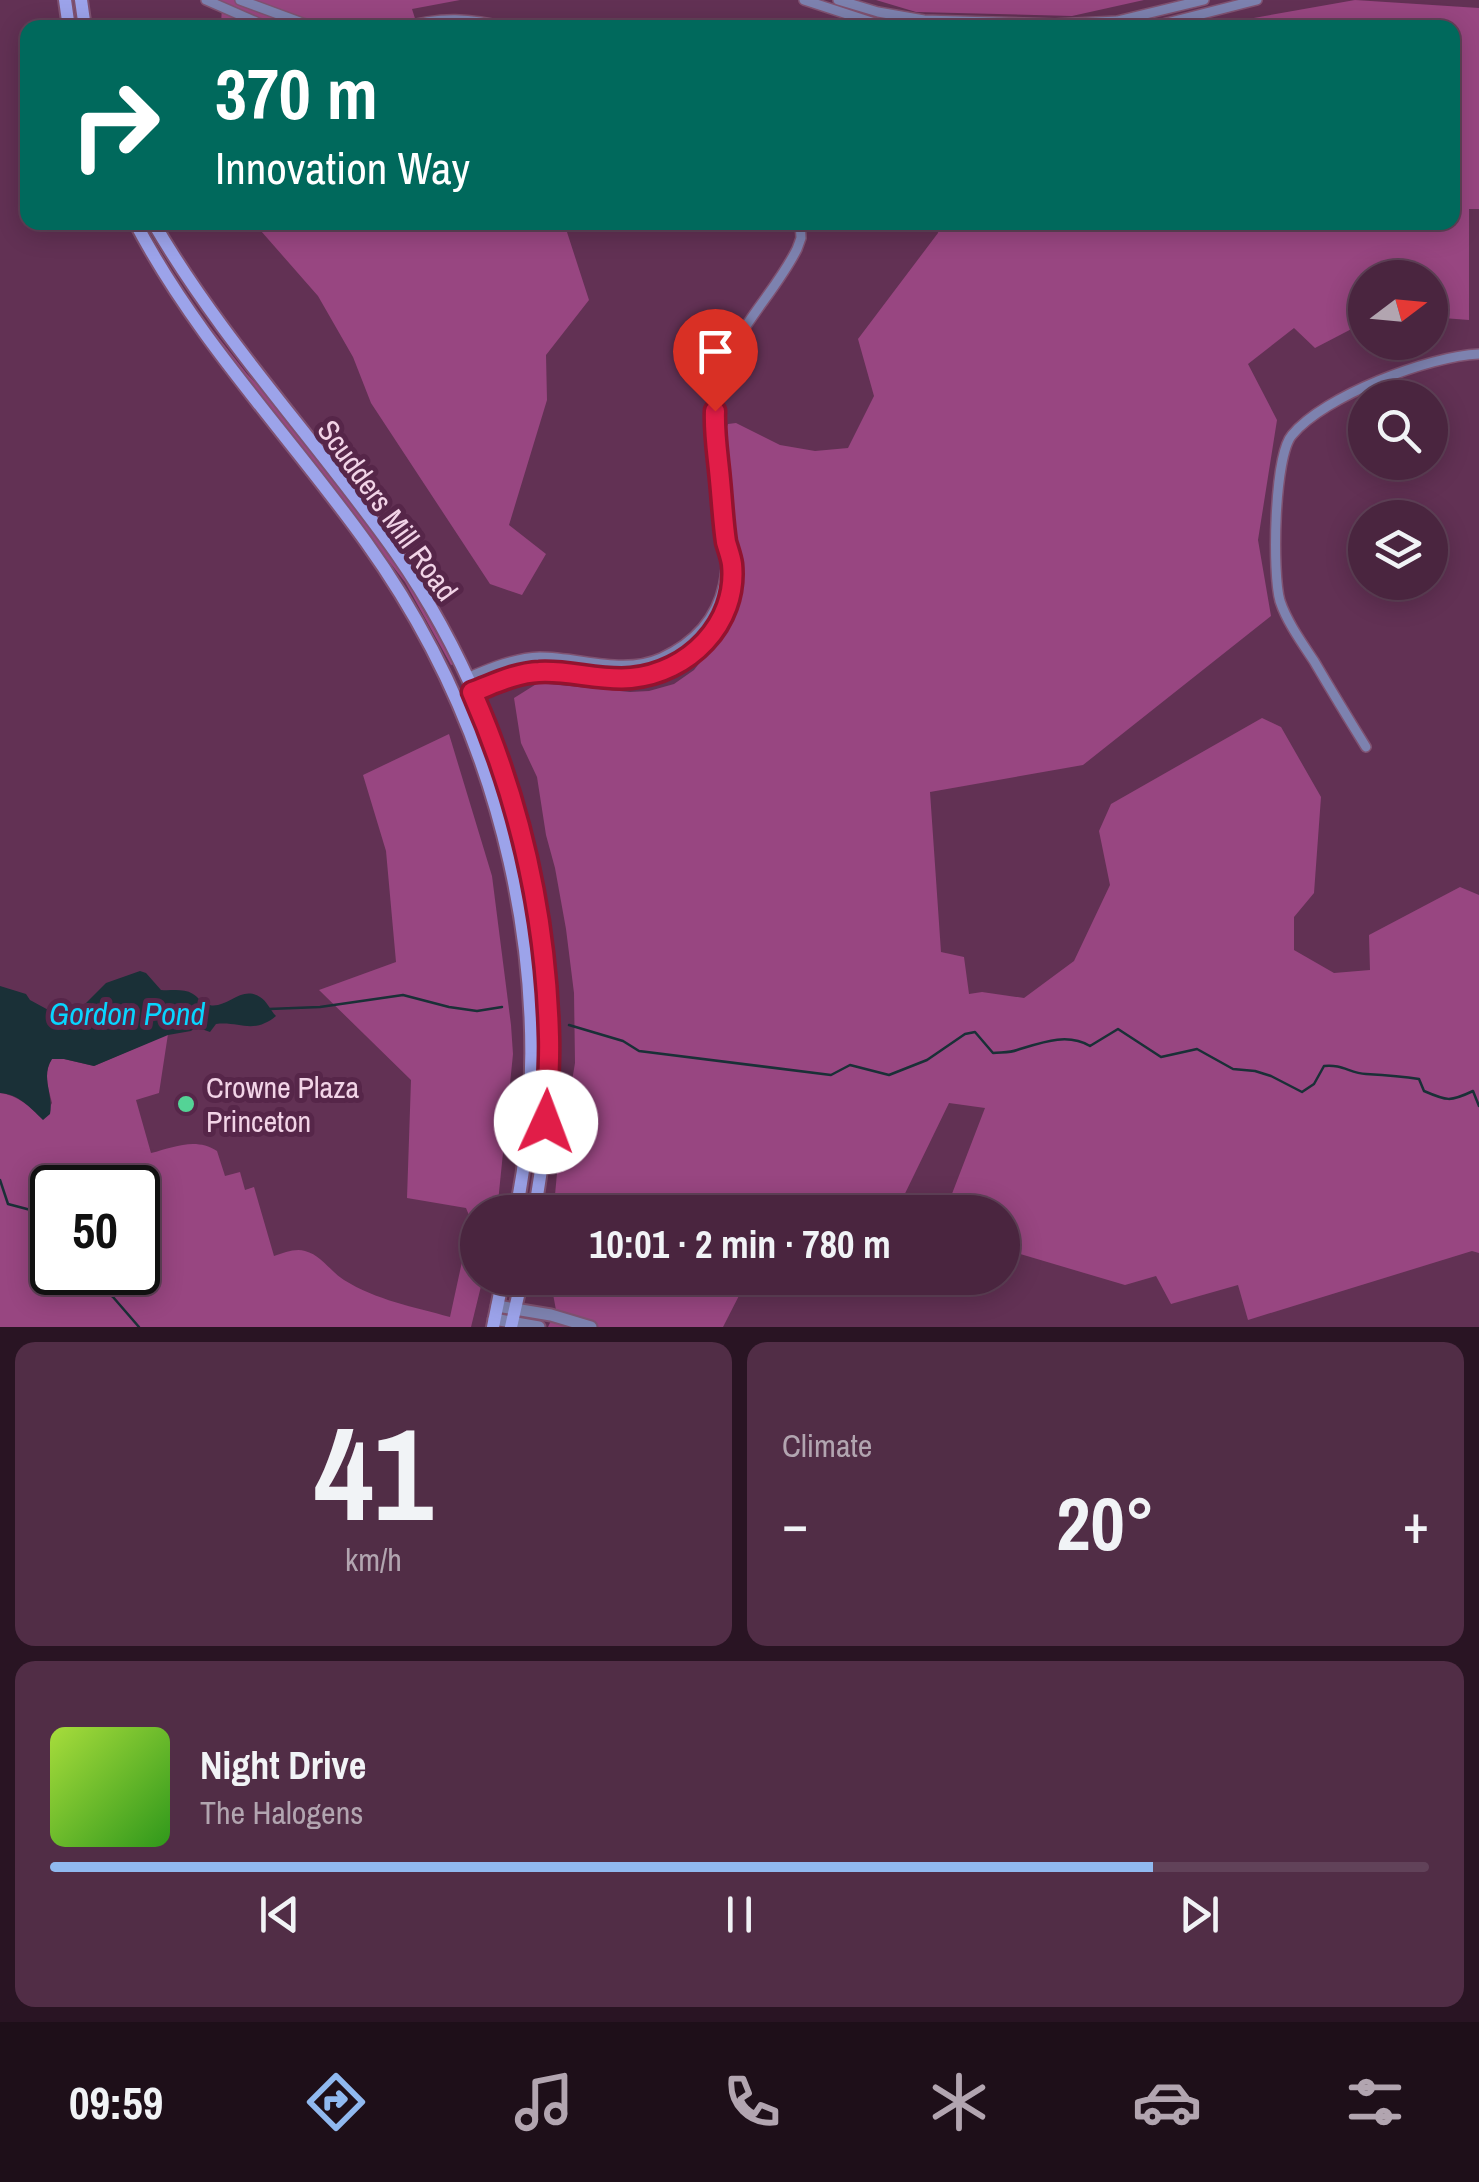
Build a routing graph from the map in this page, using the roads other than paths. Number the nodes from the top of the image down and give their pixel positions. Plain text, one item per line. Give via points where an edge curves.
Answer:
1 (206, 0) edge
2 (240, 0) edge
3 (804, 0) edge
4 (838, 0) edge
5 (1204, 0) edge
6 (1257, 0) edge
7 (267, 11) junction
8 (252, 20) edge
9 (266, 20) edge
10 (293, 20) edge
11 (427, 20) edge
12 (470, 20) edge
13 (865, 20) edge
14 (924, 20) edge
15 (1121, 20) edge
16 (1179, 20) edge
17 (139, 230) edge
18 (158, 230) edge
19 (800, 230) edge
20 (1479, 354) edge
21 (726, 542) junction
22 (470, 685) junction
23 (456, 698) junction
24 (1366, 747) dead end
25 (518, 1195) edge
26 (537, 1195) edge
27 (495, 1317) edge
28 (512, 1319) edge
29 (539, 1327) edge
30 (591, 1327) edge

1 - 8 street
2 - 7 street
3 - 13 street
4 - 14 street
5 - 15 street
6 - 16 street
7 - 9 street
7 - 10 street
11 - 12 street
17 - 23 main road, Scudders Mill Road via 192,314 394,584
18 - 22 main road, Scudders Mill Road via 231,340 396,552
19 - 21 street via 797,249 740,334 719,384 715,429
20 - 24 street via 1398,374 1330,402 1289,437 1274,528 1280,600
21 - 22 street via 723,590 709,620 662,657 624,665 527,658 495,667
21 - 22 street via 732,564 726,608 710,638 676,666 630,678 548,672
22 - 23 street
22 - 26 main road, Scudders Mill Road via 515,807 544,962 549,1041
23 - 25 main road, Scudders Mill Road via 503,829 524,939 532,1032
27 - 28 street
28 - 29 street
28 - 30 street via 551,1315

